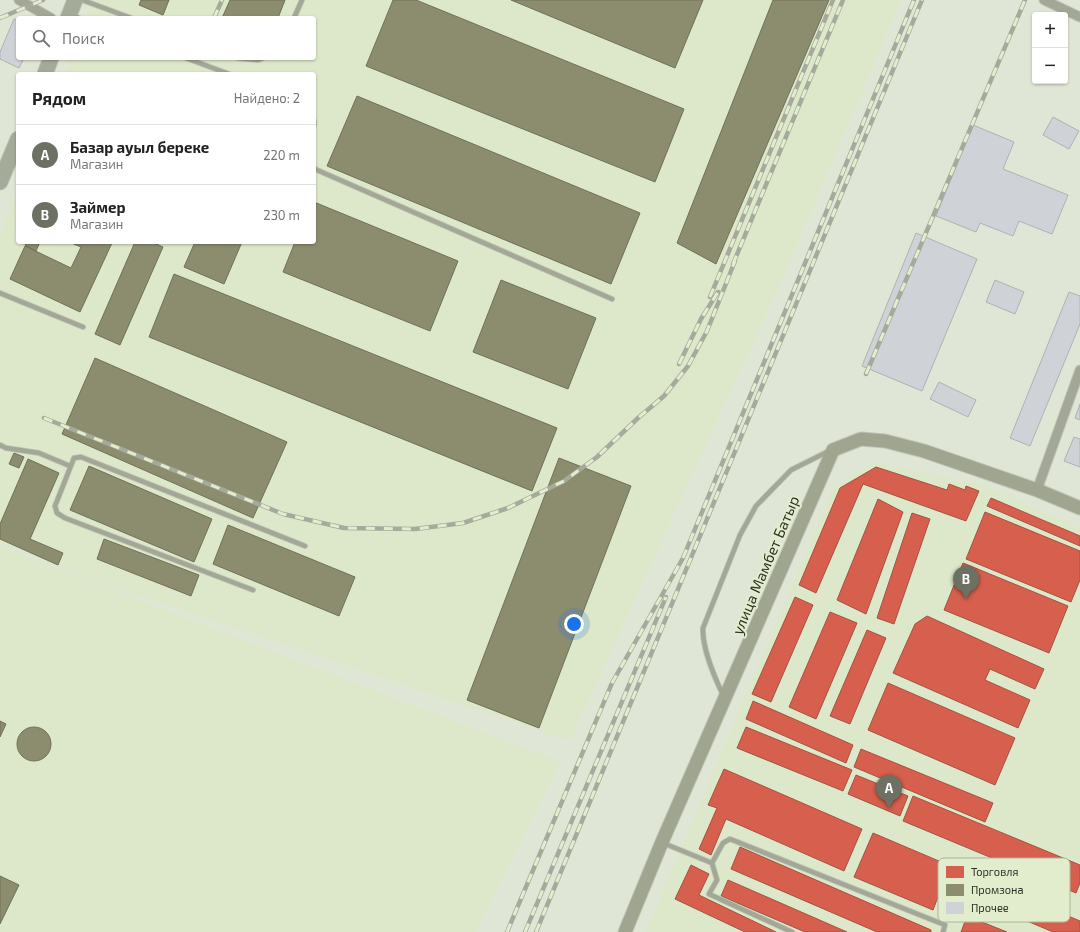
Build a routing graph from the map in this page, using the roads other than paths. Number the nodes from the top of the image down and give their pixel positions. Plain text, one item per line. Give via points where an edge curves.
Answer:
1 (19, 0) edge
2 (75, 0) edge
3 (82, 0) edge
4 (302, 0) edge
5 (1044, 0) edge
6 (48, 16) edge
7 (72, 16) edge
8 (126, 16) edge
9 (295, 16) edge
10 (1080, 17) edge
11 (50, 60) edge
12 (192, 60) edge
13 (46, 72) edge
14 (224, 72) edge
15 (16, 144) edge
16 (316, 169) edge
17 (0, 182) edge
18 (0, 293) edge
19 (612, 300) dead end
20 (83, 327) dead end
21 (1080, 370) edge
22 (0, 446) edge
23 (832, 450) junction
24 (70, 466) junction
25 (1037, 490) junction
26 (1080, 508) edge
27 (306, 546) dead end
28 (253, 590) dead end
29 (725, 698) junction
30 (662, 842) junction
31 (712, 863) junction
32 (625, 932) edge
33 (792, 932) edge
34 (943, 932) edge

1 - 6 street
2 - 7 main road
3 - 8 lane
4 - 9 lane
5 - 10 street
11 - 13 main road
12 - 14 lane
15 - 17 main road
16 - 19 lane
18 - 20 lane
21 - 25 street
22 - 24 lane via 39,453
23 - 25 main road via 861,440 885,440
23 - 29 main road, улица Мамбет Батыр
23 - 29 lane via 791,470 756,506 740,535 703,628 704,643 715,678
24 - 27 lane via 74,458 81,457
24 - 28 lane via 55,506 57,513
25 - 26 main road
29 - 30 main road, улица Мамбет Батыр
30 - 31 lane
30 - 32 main road, улица Мамбет Батыр
31 - 33 lane via 717,880 709,894
31 - 34 lane via 730,838 945,925

